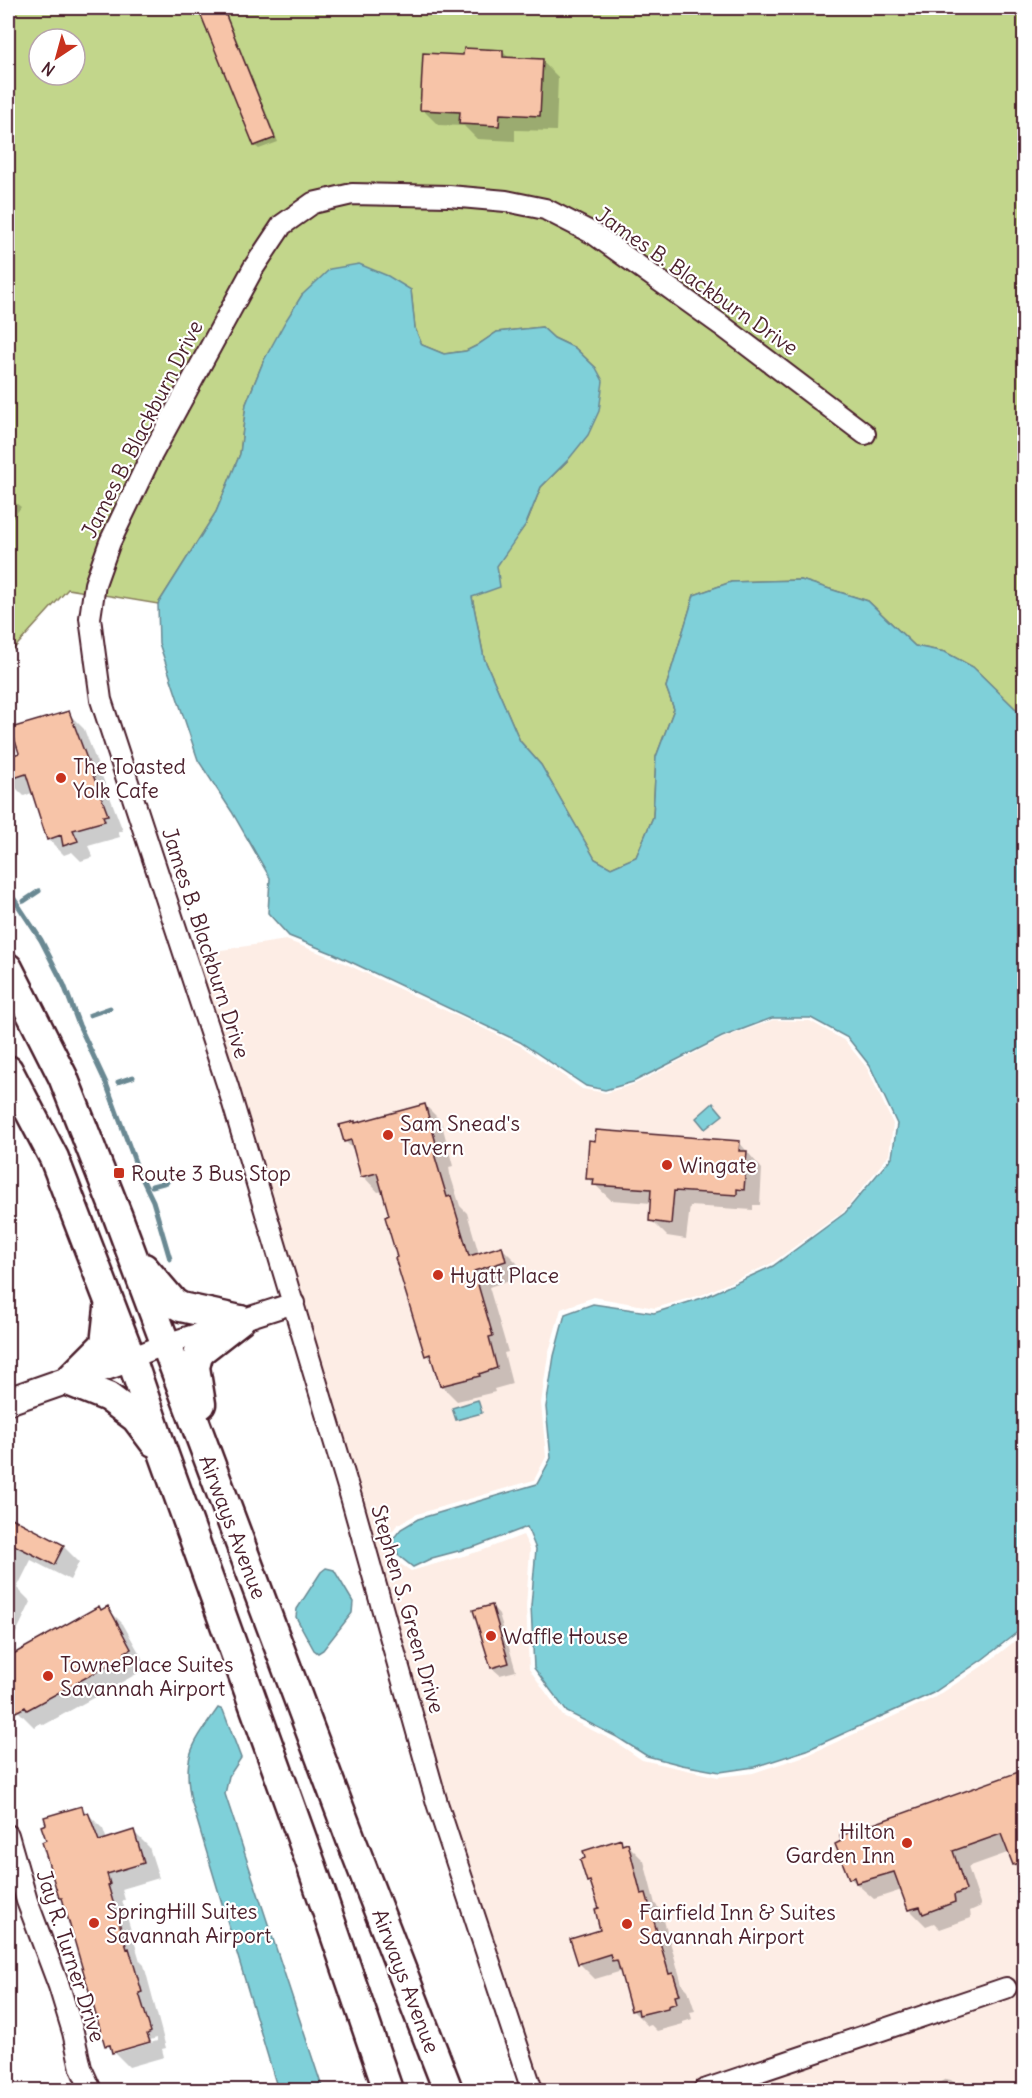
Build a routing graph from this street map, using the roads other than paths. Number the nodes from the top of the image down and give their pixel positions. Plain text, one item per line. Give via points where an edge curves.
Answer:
1 (866, 434) dead end
2 (8, 968) edge
3 (8, 1070) edge
4 (132, 1254) junction
5 (110, 1303) junction
6 (294, 1303) junction
7 (240, 1320) junction
8 (166, 1344) junction
9 (131, 1358) junction
10 (68, 1381) junction
11 (8, 1401) edge
12 (164, 1455) junction
13 (211, 1468) junction
14 (8, 1835) edge
15 (1006, 1988) dead end
16 (91, 2091) edge
17 (388, 2091) edge
18 (448, 2091) edge
19 (532, 2091) edge
20 (704, 2091) edge

1 - 6 street, James B. Blackburn Drive via 594,234 545,209 449,196 352,194 313,204 282,225 254,267 150,458 110,542 95,584 90,618 101,699
2 - 4 main road, Airways Avenue via 63,1077
3 - 5 main road, Airways Avenue via 54,1158
4 - 7 main road via 174,1303
4 - 8 main road, Airways Avenue
5 - 9 main road, Airways Avenue
5 - 10 main road via 105,1344
6 - 7 street
6 - 19 street, Stephen S. Green Drive via 437,1803
7 - 8 street
7 - 13 main road via 199,1352 196,1359
8 - 9 street
8 - 13 main road, Airways Avenue
9 - 10 street
9 - 12 main road, Airways Avenue
10 - 11 street
10 - 12 main road via 108,1397 136,1418
12 - 17 main road, Airways Avenue
13 - 18 main road, Airways Avenue
14 - 16 street, Jay R. Turner Drive
15 - 20 street

